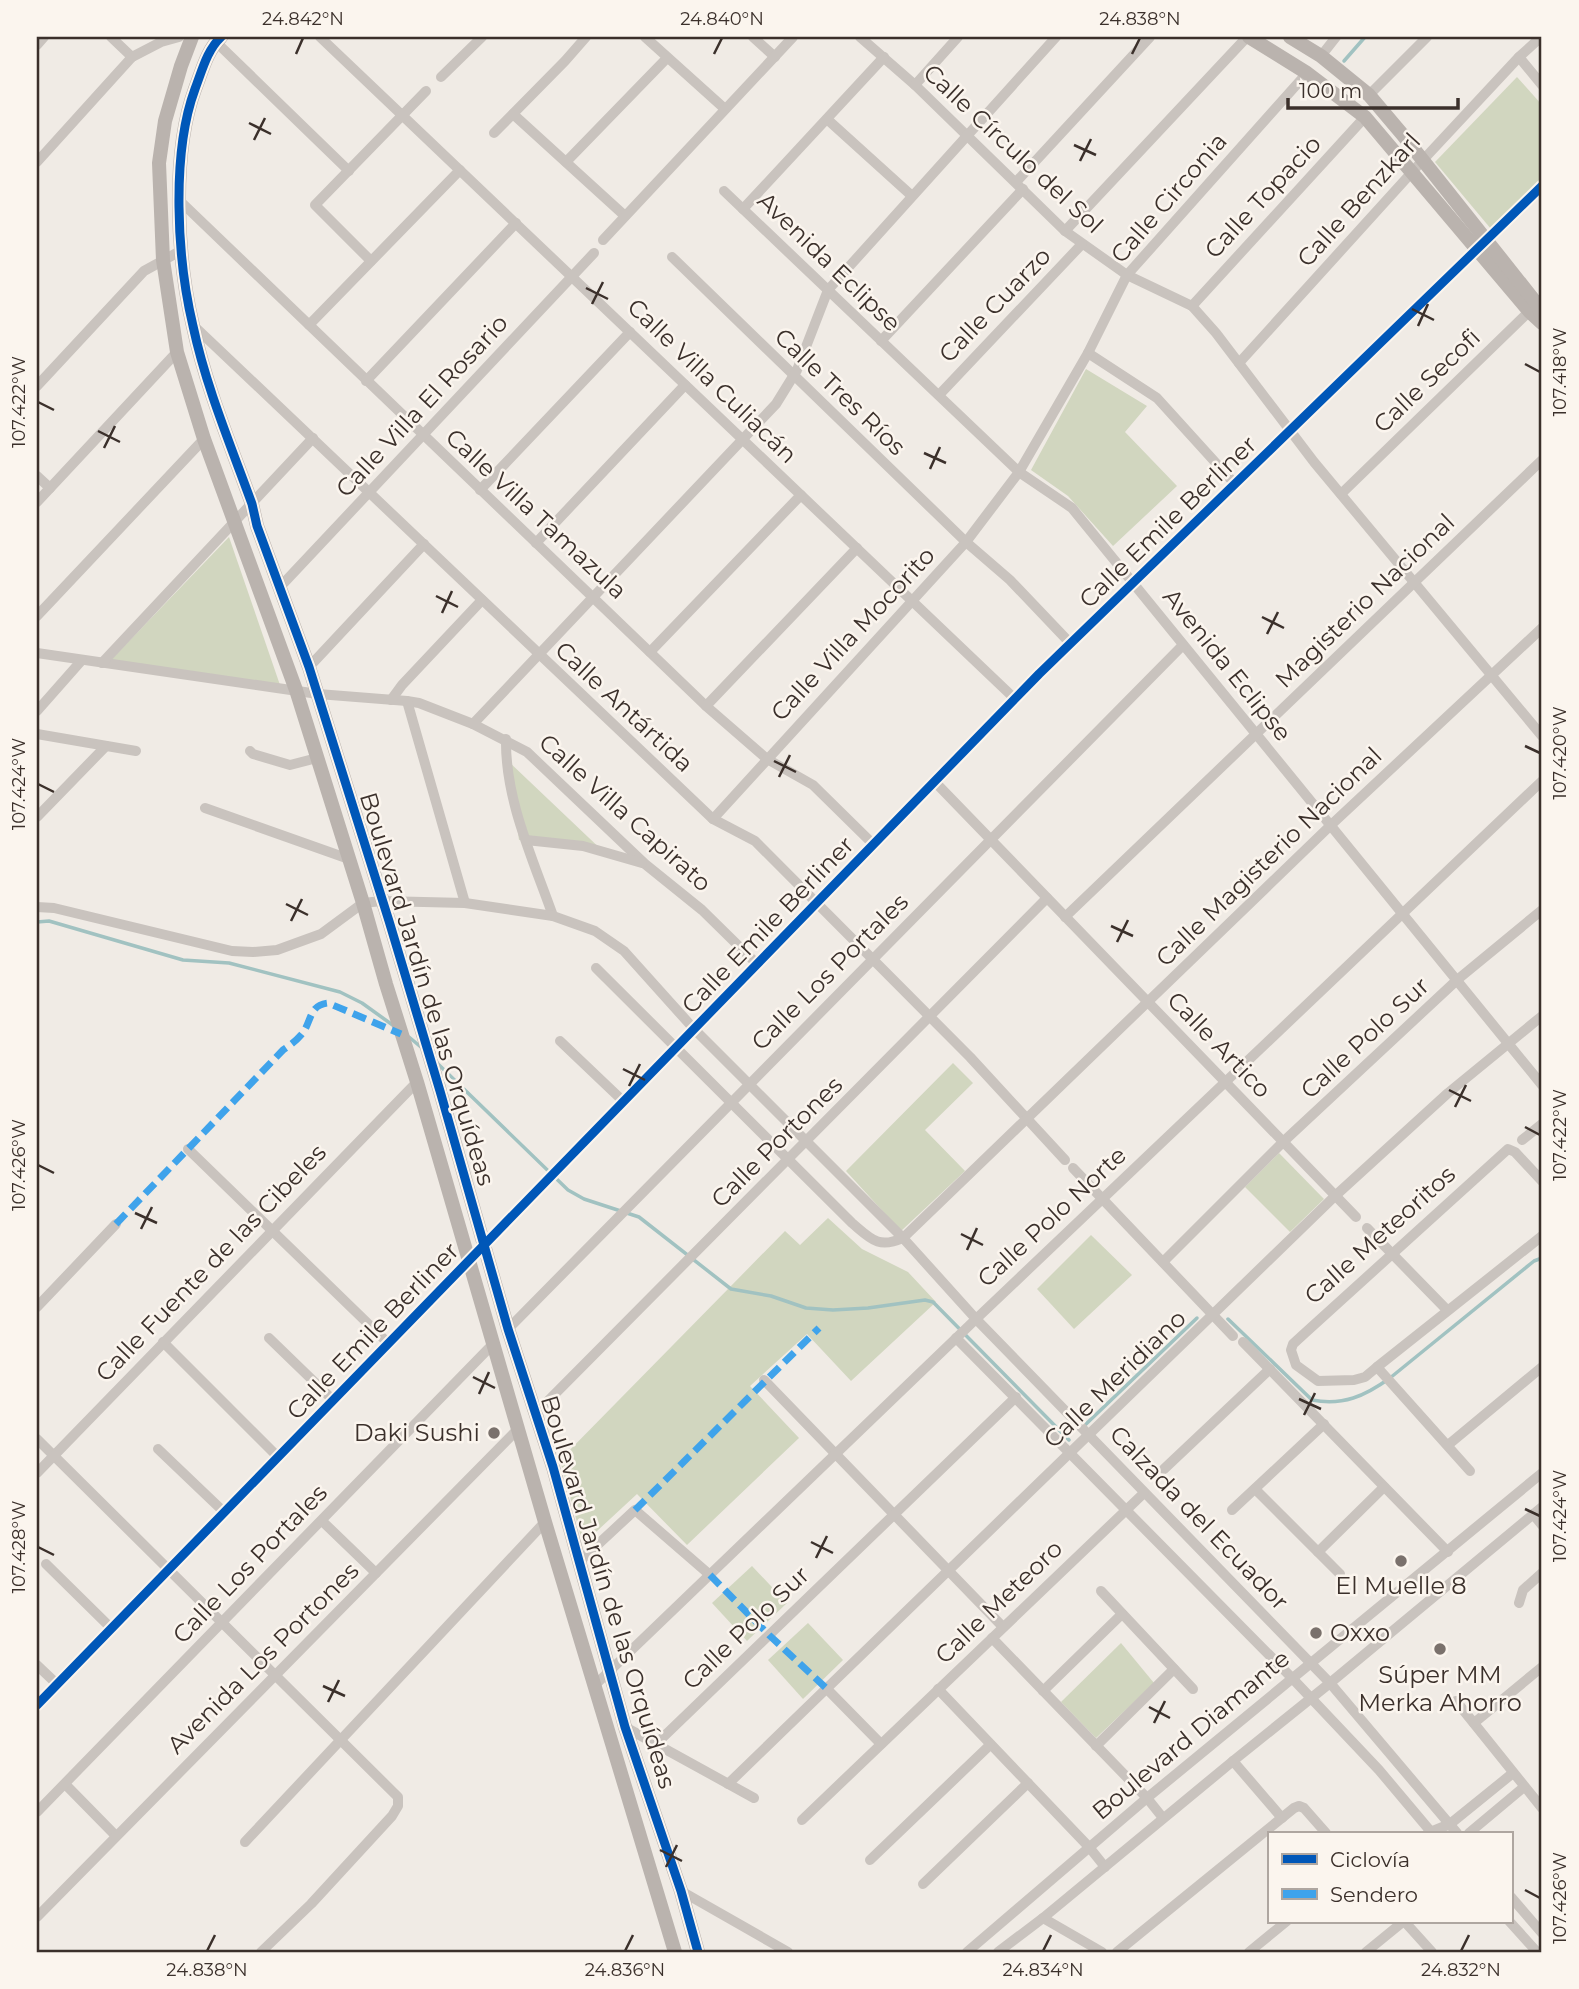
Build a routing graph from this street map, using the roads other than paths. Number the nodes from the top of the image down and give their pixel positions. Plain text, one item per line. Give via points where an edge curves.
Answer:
1 (44, 37) edge
2 (111, 37) edge
3 (179, 37) edge
4 (192, 37) edge
5 (320, 37) edge
6 (482, 37) edge
7 (586, 37) edge
8 (645, 37) edge
9 (753, 37) edge
10 (793, 37) edge
11 (862, 37) edge
12 (958, 37) edge
13 (1056, 37) edge
14 (1150, 37) edge
15 (1248, 37) edge
16 (1290, 37) edge
17 (1336, 37) edge
18 (1427, 37) edge
19 (1541, 37) edge
20 (218, 39) edge
21 (37, 45) edge
22 (1321, 56) junction
23 (132, 57) junction
24 (775, 57) junction
25 (884, 57) junction
26 (1519, 57) junction
27 (667, 58) junction
28 (1307, 73) junction
29 (1346, 75) junction
30 (441, 77) dead end
31 (915, 85) junction
32 (1542, 85) edge
33 (426, 91) dead end
34 (1333, 92) junction
35 (1369, 95) junction
36 (725, 109) junction
37 (513, 114) junction
38 (403, 116) junction
39 (1365, 117) junction
40 (828, 120) junction
41 (494, 133) dead end
42 (967, 135) junction
43 (37, 160) edge
44 (1423, 160) junction
45 (566, 162) junction
46 (460, 170) junction
47 (349, 171) junction
48 (1412, 171) junction
49 (1019, 186) junction
50 (1542, 186) edge
51 (724, 191) dead end
52 (912, 196) junction
53 (180, 201) junction
54 (743, 209) junction
55 (625, 216) junction
56 (516, 223) junction
57 (1065, 231) junction
58 (603, 240) dead end
59 (1082, 244) junction
60 (1482, 245) junction
61 (182, 250) junction
62 (594, 253) dead end
63 (672, 257) dead end
64 (163, 260) junction
65 (371, 261) junction
66 (1127, 275) junction
67 (572, 276) junction
68 (828, 290) junction
69 (1192, 306) junction
70 (1538, 308) edge
71 (1542, 323) edge
72 (192, 324) junction
73 (309, 325) junction
74 (630, 332) junction
75 (881, 341) junction
76 (177, 352) junction
77 (1088, 353) junction
78 (1239, 363) junction
79 (37, 366) edge
80 (46, 376) junction
81 (794, 376) junction
82 (366, 381) junction
83 (685, 385) junction
84 (37, 386) edge
85 (939, 395) junction
86 (1290, 431) junction
87 (423, 437) junction
88 (313, 438) junction
89 (204, 439) junction
90 (743, 440) junction
91 (1542, 460) edge
92 (1019, 472) junction
93 (37, 476) edge
94 (1235, 484) junction
95 (50, 488) junction
96 (480, 490) junction
97 (370, 493) junction
98 (1340, 494) junction
99 (801, 495) junction
100 (37, 502) edge
101 (252, 504) junction
102 (234, 522) junction
103 (966, 542) junction
104 (536, 543) junction
105 (424, 544) junction
106 (857, 548) junction
107 (1133, 583) junction
108 (1415, 583) junction
109 (280, 587) junction
110 (593, 598) junction
111 (482, 600) junction
112 (912, 601) junction
113 (37, 617) edge
114 (1542, 628) edge
115 (1070, 643) junction
116 (1183, 645) junction
117 (650, 652) junction
118 (37, 653) edge
119 (539, 655) junction
120 (82, 660) junction
121 (102, 663) junction
122 (309, 667) junction
123 (1492, 676) junction
124 (296, 691) junction
125 (318, 694) junction
126 (1015, 699) junction
127 (391, 700) junction
128 (407, 701) junction
129 (706, 706) junction
130 (37, 711) edge
131 (473, 724) junction
132 (37, 734) edge
133 (1256, 734) junction
134 (1542, 736) edge
135 (506, 739) junction
136 (106, 746) junction
137 (136, 751) dead end
138 (250, 751) dead end
139 (317, 758) junction
140 (767, 759) junction
141 (1542, 781) edge
142 (934, 782) junction
143 (205, 808) dead end
144 (37, 817) edge
145 (713, 819) junction
146 (1331, 825) junction
147 (990, 839) junction
148 (526, 840) junction
149 (873, 844) junction
150 (349, 859) junction
151 (645, 864) junction
152 (1047, 898) junction
153 (382, 901) junction
154 (363, 902) junction
155 (465, 903) junction
156 (816, 903) junction
157 (37, 907) edge
158 (1542, 910) edge
159 (1403, 914) junction
160 (553, 916) junction
161 (1065, 917) junction
162 (872, 959) junction
163 (757, 964) junction
164 (596, 968) dead end
165 (1457, 980) junction
166 (1147, 1002) junction
167 (1542, 1016) edge
168 (930, 1018) junction
169 (694, 1029) junction
170 (560, 1041) dead end
171 (1509, 1044) junction
172 (677, 1046) junction
173 (417, 1082) junction
174 (1226, 1082) junction
175 (749, 1084) junction
176 (1542, 1084) edge
177 (623, 1101) junction
178 (732, 1101) junction
179 (1026, 1118) junction
180 (1542, 1124) edge
181 (1522, 1140) dead end
182 (807, 1141) junction
183 (1283, 1142) junction
184 (188, 1149) dead end
185 (789, 1159) junction
186 (1542, 1181) edge
187 (1335, 1196) junction
188 (1102, 1199) junction
189 (1356, 1217) dead end
190 (116, 1224) dead end
191 (1367, 1228) dead end
192 (272, 1230) junction
193 (1542, 1236) edge
194 (903, 1238) junction
195 (482, 1245) junction
196 (1391, 1253) junction
197 (469, 1260) junction
198 (1163, 1262) junction
199 (37, 1307) edge
200 (1447, 1310) junction
201 (1212, 1314) junction
202 (976, 1319) junction
203 (508, 1329) junction
204 (1233, 1336) dead end
205 (269, 1338) dead end
206 (956, 1338) junction
207 (163, 1342) junction
208 (1243, 1342) dead end
209 (388, 1343) junction
210 (494, 1344) junction
211 (1542, 1367) edge
212 (1270, 1369) junction
213 (1380, 1371) junction
214 (764, 1380) dead end
215 (1016, 1397) junction
216 (333, 1400) junction
217 (535, 1414) junction
218 (1324, 1424) junction
219 (518, 1429) junction
220 (1088, 1434) junction
221 (37, 1439) edge
222 (1448, 1446) junction
223 (158, 1449) dead end
224 (1069, 1453) junction
225 (836, 1454) junction
226 (54, 1456) junction
227 (278, 1457) junction
228 (1164, 1469) dead end
229 (1469, 1471) dead end
230 (37, 1473) edge
231 (1542, 1473) edge
232 (1384, 1487) junction
233 (1255, 1489) junction
234 (1144, 1493) junction
235 (1542, 1507) edge
236 (1126, 1510) junction
237 (1232, 1510) dead end
238 (224, 1512) junction
239 (894, 1514) junction
240 (1533, 1514) junction
241 (323, 1521) junction
242 (545, 1522) junction
243 (1542, 1525) edge
244 (1318, 1552) junction
245 (1448, 1552) junction
246 (580, 1561) junction
247 (46, 1564) dead end
248 (169, 1569) junction
249 (948, 1570) junction
250 (376, 1573) junction
251 (1542, 1573) edge
252 (710, 1574) junction
253 (1340, 1574) dead end
254 (1101, 1591) dead end
255 (1520, 1603) dead end
256 (1122, 1614) junction
257 (222, 1622) junction
258 (1003, 1627) junction
259 (111, 1628) junction
260 (992, 1638) junction
261 (1311, 1663) junction
262 (37, 1665) edge
263 (1542, 1667) edge
264 (1174, 1669) junction
265 (611, 1670) junction
266 (275, 1675) junction
267 (1292, 1678) junction
268 (57, 1684) junction
269 (1330, 1684) junction
270 (594, 1686) junction
271 (826, 1688) junction
272 (938, 1689) junction
273 (1192, 1689) dead end
274 (1043, 1691) junction
275 (1311, 1698) junction
276 (1456, 1701) dead end
277 (37, 1705) edge
278 (1474, 1723) junction
279 (625, 1727) junction
280 (341, 1739) junction
281 (656, 1744) junction
282 (881, 1744) junction
283 (990, 1745) junction
284 (1096, 1746) junction
285 (1395, 1758) junction
286 (1233, 1761) junction
287 (1379, 1770) junction
288 (1513, 1773) junction
289 (1028, 1783) junction
290 (65, 1784) junction
291 (728, 1784) junction
292 (1524, 1787) junction
293 (754, 1798) dead end
294 (1147, 1798) junction
295 (1542, 1807) edge
296 (37, 1812) edge
297 (1163, 1818) junction
298 (1282, 1818) junction
299 (802, 1820) dead end
300 (1450, 1824) junction
301 (1325, 1832) edge
302 (1430, 1832) edge
303 (1456, 1832) edge
304 (1469, 1832) edge
305 (116, 1836) junction
306 (245, 1842) dead end
307 (1089, 1847) junction
308 (870, 1860) dead end
309 (1105, 1867) junction
310 (923, 1884) dead end
311 (681, 1891) junction
312 (1512, 1898) edge
313 (37, 1917) edge
314 (1043, 1918) junction
315 (1285, 1923) edge
316 (1402, 1923) edge
317 (1406, 1923) edge
318 (1511, 1923) edge
319 (1539, 1929) edge
320 (1523, 1936) junction
321 (261, 1952) edge
322 (674, 1952) edge
323 (698, 1952) edge
324 (788, 1952) edge
325 (967, 1952) edge
326 (998, 1952) edge
327 (1102, 1952) edge
328 (1117, 1952) edge
329 (1249, 1952) edge
330 (1366, 1952) edge
331 (1432, 1952) edge
332 (1537, 1952) edge

1 - 21 street
2 - 23 street
3 - 23 street
4 - 64 street, Boulevard Jardín de las Orquídeas via 168,110 159,163
5 - 38 street, Calle Villa Culiacán
6 - 30 street
7 - 37 street
8 - 27 street
9 - 24 street
10 - 24 street
11 - 25 street, Calle Círculo del Sol
12 - 31 street
13 - 42 street
14 - 49 street
15 - 28 street
15 - 57 street
16 - 22 street
17 - 22 street
18 - 35 street
19 - 26 street, Calle Benzkarl
20 - 47 street
20 - 53 street, Boulevard Jardín de las Orquídeas via 187,110
22 - 29 street
23 - 43 street
24 - 36 street
25 - 31 street, Calle Círculo del Sol
25 - 40 street
26 - 32 street
26 - 44 street, Calle Benzkarl
27 - 36 street
27 - 45 street
28 - 34 street
28 - 66 street, Calle Circonia
29 - 34 street
29 - 35 street
31 - 42 street, Calle Círculo del Sol
33 - 38 street
34 - 39 street
35 - 44 street
36 - 55 street
37 - 41 street
37 - 45 street
38 - 46 street, Calle Villa Culiacán
38 - 47 street
39 - 48 street
39 - 69 street, Calle Topacio
40 - 52 street
40 - 54 street
42 - 49 street, Calle Círculo del Sol
42 - 52 street
44 - 48 street, Calle Benzkarl
44 - 60 street
45 - 55 street
46 - 56 street, Calle Villa Culiacán
46 - 65 street
47 - 65 street via 315,205
48 - 60 street
48 - 78 street, Calle Benzkarl
49 - 57 street, Calle Círculo del Sol
49 - 75 street
50 - 60 street, Calle Emile Berliner
51 - 54 street, Avenida Eclipse
52 - 68 street
53 - 61 street, Boulevard Jardín de las Orquídeas
53 - 73 street, Calle Villa Tamazula
54 - 68 street, Avenida Eclipse
55 - 58 street
56 - 67 street, Calle Villa Culiacán
56 - 82 street
57 - 59 street, Calle Círculo del Sol
59 - 66 street, Calle Círculo del Sol
59 - 85 street, Calle Cuarzo
60 - 70 street
60 - 86 street, Calle Emile Berliner
61 - 64 street
61 - 72 street, Boulevard Jardín de las Orquídeas
62 - 67 street, Calle Villa El Rosario
63 - 81 street, Calle Tres Ríos
64 - 76 street, Boulevard Jardín de las Orquídeas
64 - 80 street via 144,271
65 - 73 street
66 - 69 street, Calle Círculo del Sol
66 - 77 street, Calle Circonia
67 - 74 street, Calle Villa Culiacán
67 - 87 street, Calle Villa El Rosario
68 - 75 street, Avenida Eclipse
68 - 81 street
69 - 78 street, Calle Círculo del Sol
70 - 71 street
70 - 98 street, Calle Secofi
72 - 88 street, Calle Antártida
72 - 101 street, Boulevard Jardín de las Orquídeas
73 - 82 street, Calle Villa Tamazula
74 - 83 street, Calle Villa Culiacán
74 - 96 street
75 - 85 street, Avenida Eclipse
76 - 89 street, Boulevard Jardín de las Orquídeas
76 - 95 street
77 - 92 street, Calle Circonia
77 - 94 street via 1157,398
78 - 86 street, Calle Círculo del Sol
79 - 80 street
80 - 84 street
81 - 90 street
81 - 103 street, Calle Tres Ríos
82 - 87 street, Calle Villa Tamazula
83 - 90 street, Calle Villa Culiacán
83 - 104 street
85 - 92 street, Avenida Eclipse
86 - 94 street, Calle Emile Berliner
86 - 98 street, Calle Círculo del Sol
87 - 96 street, Calle Villa Tamazula
87 - 97 street, Calle Villa El Rosario
88 - 97 street, Calle Antártida
88 - 101 street
89 - 102 street, Boulevard Jardín de las Orquídeas
89 - 113 street
90 - 99 street, Calle Villa Culiacán
90 - 110 street
91 - 108 street, Magisterio Nacional
92 - 103 street, Calle Villa Mocorito
92 - 107 street, Avenida Eclipse via 1072,508
93 - 95 street
94 - 107 street, Calle Emile Berliner
95 - 100 street
96 - 104 street, Calle Villa Tamazula
97 - 105 street, Calle Antártida
97 - 109 street, Calle Villa El Rosario
98 - 108 street, Calle Círculo del Sol
99 - 106 street, Calle Villa Culiacán
99 - 117 street
101 - 102 street
101 - 109 street, Boulevard Jardín de las Orquídeas
102 - 121 street
102 - 124 street, Boulevard Jardín de las Orquídeas
103 - 112 street, Calle Villa Mocorito
103 - 115 street, Calle Tres Ríos
104 - 110 street, Calle Villa Tamazula
105 - 111 street, Calle Antártida
105 - 122 street
106 - 112 street, Calle Villa Culiacán
106 - 129 street
107 - 115 street, Calle Emile Berliner
107 - 116 street, Avenida Eclipse
108 - 123 street, Calle Círculo del Sol
108 - 133 street, Magisterio Nacional
109 - 122 street, Boulevard Jardín de las Orquídeas
110 - 117 street, Calle Villa Tamazula
110 - 119 street
111 - 119 street, Calle Antártida
111 - 127 street
112 - 126 street, Calle Villa Culiacán
112 - 140 street, Calle Villa Mocorito
114 - 123 street, Calle Magisterio Nacional
115 - 126 street, Calle Emile Berliner
116 - 133 street, Avenida Eclipse
116 - 147 street, Calle Los Portales
117 - 129 street, Calle Villa Tamazula
118 - 120 street, Calle Villa Capirato
119 - 131 street
119 - 145 street, Calle Antártida
120 - 121 street, Calle Villa Capirato
120 - 130 street
121 - 124 street, Calle Villa Capirato
122 - 125 street, Boulevard Jardín de las Orquídeas
123 - 134 street, Calle Círculo del Sol
123 - 146 street, Calle Magisterio Nacional
124 - 125 street, Calle Villa Capirato
124 - 139 street, Boulevard Jardín de las Orquídeas
125 - 127 street, Calle Villa Capirato
125 - 153 street, Boulevard Jardín de las Orquídeas
126 - 142 street, Calle Emile Berliner
127 - 128 street, Calle Villa Capirato
128 - 131 street, Calle Villa Capirato
128 - 155 street
129 - 140 street, Calle Villa Tamazula
131 - 135 street, Calle Villa Capirato
132 - 136 street
133 - 146 street, Avenida Eclipse
133 - 161 street, Magisterio Nacional
135 - 148 street via 511,792
135 - 151 street, Calle Villa Capirato via 527,752
136 - 137 street
136 - 144 street
138 - 139 street via 290,765
139 - 150 street, Boulevard Jardín de las Orquídeas
140 - 145 street, Calle Villa Mocorito
140 - 149 street, Calle Villa Tamazula via 813,785
141 - 159 street, Calle Polo Norte
142 - 147 street, Calle Artico
142 - 149 street, Calle Emile Berliner
143 - 150 street
145 - 156 street, Calle Antártida via 755,841
146 - 159 street, Avenida Eclipse
146 - 166 street, Calle Magisterio Nacional
147 - 152 street, Calle Artico
147 - 162 street, Calle Los Portales
148 - 151 street via 583,846
148 - 160 street
149 - 156 street, Calle Emile Berliner
150 - 154 street, Boulevard Jardín de las Orquídeas
151 - 163 street, Calle Villa Capirato via 702,910
152 - 161 street, Calle Artico
152 - 168 street, Calle Portones
153 - 154 street, Calzada del Ecuador
153 - 155 street, Calzada del Ecuador
153 - 195 street, Boulevard Jardín de las Orquídeas
154 - 157 street via 321,934 277,950 253,951 232,951
154 - 173 street, Boulevard Jardín de las Orquídeas
155 - 160 street, Calzada del Ecuador
156 - 162 street, Calle Antártida
156 - 163 street, Calle Emile Berliner
158 - 165 street, Calle Polo Sur
159 - 165 street, Avenida Eclipse
159 - 174 street, Calle Polo Norte
160 - 169 street, Calzada del Ecuador via 595,931 624,951
161 - 166 street, Calle Artico
162 - 168 street, Calle Antártida
162 - 175 street, Calle Los Portales
163 - 169 street, Calle Emile Berliner
164 - 172 street
165 - 171 street, Avenida Eclipse
165 - 183 street, Calle Polo Sur
166 - 174 street, Calle Artico
166 - 179 street, Calle Magisterio Nacional
167 - 171 street, Calle Meridiano
168 - 179 street, Calle Antártida
168 - 182 street, Calle Portones
169 - 172 street, Calle Emile Berliner
169 - 175 street, Calzada del Ecuador
170 - 177 street
171 - 176 street, Avenida Eclipse
171 - 187 street, Calle Meridiano
172 - 177 street, Calle Emile Berliner
172 - 178 street
173 - 192 street, Calle Fuente de las Cibeles
173 - 197 street, Boulevard Jardín de las Orquídeas
174 - 183 street, Calle Artico
174 - 188 street, Calle Polo Norte
175 - 178 street, Calle Los Portales
175 - 182 street, Calzada del Ecuador
177 - 195 street, Calle Emile Berliner
178 - 185 street
178 - 203 street, Calle Los Portales
179 - 188 street, Calle Antártida
179 - 194 street
180 - 181 street
182 - 185 street, Calle Portones
182 - 194 street, Calzada del Ecuador
183 - 187 street, Calle Artico
183 - 198 street, Calle Polo Sur
184 - 192 street
185 - 194 street via 868,1237 890,1244
185 - 217 street, Calle Portones
186 - 196 street, Calle Meteoritos via 1508,1149
187 - 189 street, Calle Artico
187 - 201 street, Calle Meridiano
188 - 198 street, Calle Antártida
188 - 202 street, Calle Polo Norte
190 - 199 street
191 - 196 street
192 - 207 street, Calle Fuente de las Cibeles
192 - 209 street
193 - 200 street
194 - 202 street, Calzada del Ecuador
195 - 197 street, Calle Emile Berliner
195 - 203 street, Boulevard Jardín de las Orquídeas
196 - 200 street
196 - 213 street, Calle Meteoritos via 1290,1350 1296,1365 1318,1381 1354,1380
197 - 209 street, Calle Emile Berliner
197 - 210 street, Boulevard Jardín de las Orquídeas
198 - 201 street, Calle Antártida
200 - 213 street
201 - 204 street, Calle Antártida
201 - 220 street, Calle Meridiano
202 - 206 street, Calle Polo Norte
202 - 220 street, Calzada del Ecuador
203 - 217 street, Boulevard Jardín de las Orquídeas
205 - 216 street
206 - 215 street, Calzada del Ecuador
206 - 225 street, Calle Polo Norte
207 - 226 street, Calle Fuente de las Cibeles
207 - 227 street
208 - 212 street
209 - 216 street, Calle Emile Berliner
210 - 219 street, Boulevard Jardín de las Orquídeas
210 - 241 street, Calle Los Portales
211 - 222 street
212 - 218 street
212 - 228 street
213 - 222 street
214 - 225 street
215 - 224 street, Calzada del Ecuador
215 - 239 street, Calle Polo Sur
216 - 227 street, Calle Emile Berliner
217 - 246 street, Boulevard Jardín de las Orquídeas
218 - 232 street
218 - 233 street
219 - 242 street, Boulevard Jardín de las Orquídeas
219 - 250 street, Avenida Los Portones
220 - 224 street, Calle Meridiano
220 - 234 street, Calzada del Ecuador
221 - 226 street
222 - 229 street
223 - 238 street
224 - 236 street, Calzada del Ecuador
224 - 249 street, Calle Meridiano
225 - 239 street
225 - 252 street, Calle Polo Norte
226 - 230 street, Calle Fuente de las Cibeles
226 - 248 street
227 - 238 street, Calle Emile Berliner
231 - 245 street, Boulevard Diamante
232 - 244 street
232 - 245 street
233 - 237 street
233 - 244 street
234 - 236 street, Calle Meteoro
234 - 261 street, Calzada del Ecuador
235 - 240 street, Boulevard Diamante
236 - 258 street, Calle Meteoro
236 - 267 street, Calzada del Ecuador
238 - 248 street, Calle Emile Berliner
239 - 249 street
239 - 281 street, Calle Polo Sur
240 - 243 street
240 - 269 street, Boulevard Diamante
241 - 250 street
241 - 257 street, Calle Los Portales
242 - 270 street, Boulevard Jardín de las Orquídeas
242 - 280 street
244 - 253 street
245 - 261 street, Boulevard Diamante
246 - 252 street via 635,1510
246 - 265 street, Boulevard Jardín de las Orquídeas
247 - 259 street
248 - 257 street
248 - 259 street, Calle Emile Berliner
249 - 258 street
249 - 271 street, Calle Meridiano
250 - 266 street, Avenida Los Portones
251 - 255 street via 1523,1590
252 - 265 street, Calle Polo Norte
254 - 256 street
256 - 264 street
256 - 274 street
257 - 266 street
257 - 290 street, Calle Los Portales
258 - 260 street, Calle Meteoro
259 - 268 street, Calle Emile Berliner
260 - 272 street, Calle Meteoro
260 - 274 street
261 - 267 street, Boulevard Diamante
261 - 269 street, Calzada del Ecuador
262 - 268 street
263 - 278 street
264 - 273 street
264 - 284 street
265 - 270 street, Calle Polo Norte
265 - 279 street, Boulevard Jardín de las Orquídeas
266 - 280 street
266 - 305 street, Avenida Los Portones
267 - 275 street, Calzada del Ecuador
267 - 294 street, Boulevard Diamante
268 - 277 street, Calle Emile Berliner
269 - 275 street, Boulevard Diamante
269 - 285 street, Calzada del Ecuador
270 - 322 street, Boulevard Jardín de las Orquídeas
271 - 282 street
271 - 291 street, Calle Meridiano
272 - 282 street
272 - 283 street, Calle Meteoro
274 - 284 street
275 - 286 street, Boulevard Diamante
275 - 287 street, Calzada del Ecuador
276 - 278 street
278 - 288 street
279 - 281 street
279 - 311 street, Boulevard Jardín de las Orquídeas
280 - 306 street
280 - 321 street via 399,1801 392,1816
281 - 291 street
282 - 299 street
283 - 289 street, Calle Meteoro
283 - 308 street
284 - 294 street
285 - 287 street
285 - 300 street, Calzada del Ecuador
286 - 297 street, Boulevard Diamante
286 - 298 street
287 - 302 street, Calzada del Ecuador
288 - 292 street
288 - 300 street
289 - 307 street, Calle Meteoro
289 - 310 street
290 - 296 street, Calle Los Portales
290 - 305 street
291 - 293 street
292 - 295 street
292 - 304 street
294 - 297 street
294 - 307 street, Boulevard Diamante
297 - 309 street, Boulevard Diamante
298 - 301 street via 1300,1806
298 - 328 street
300 - 302 street
300 - 303 street, Calzada del Ecuador
305 - 313 street, Avenida Los Portones
307 - 309 street, Calle Meteoro
307 - 325 street, Boulevard Diamante
309 - 314 street, Boulevard Diamante
311 - 323 street, Boulevard Jardín de las Orquídeas
311 - 324 street
312 - 319 street
314 - 326 street, Boulevard Diamante
314 - 327 street
315 - 329 street
316 - 330 street
317 - 331 street
318 - 320 street
319 - 320 street
320 - 332 street

